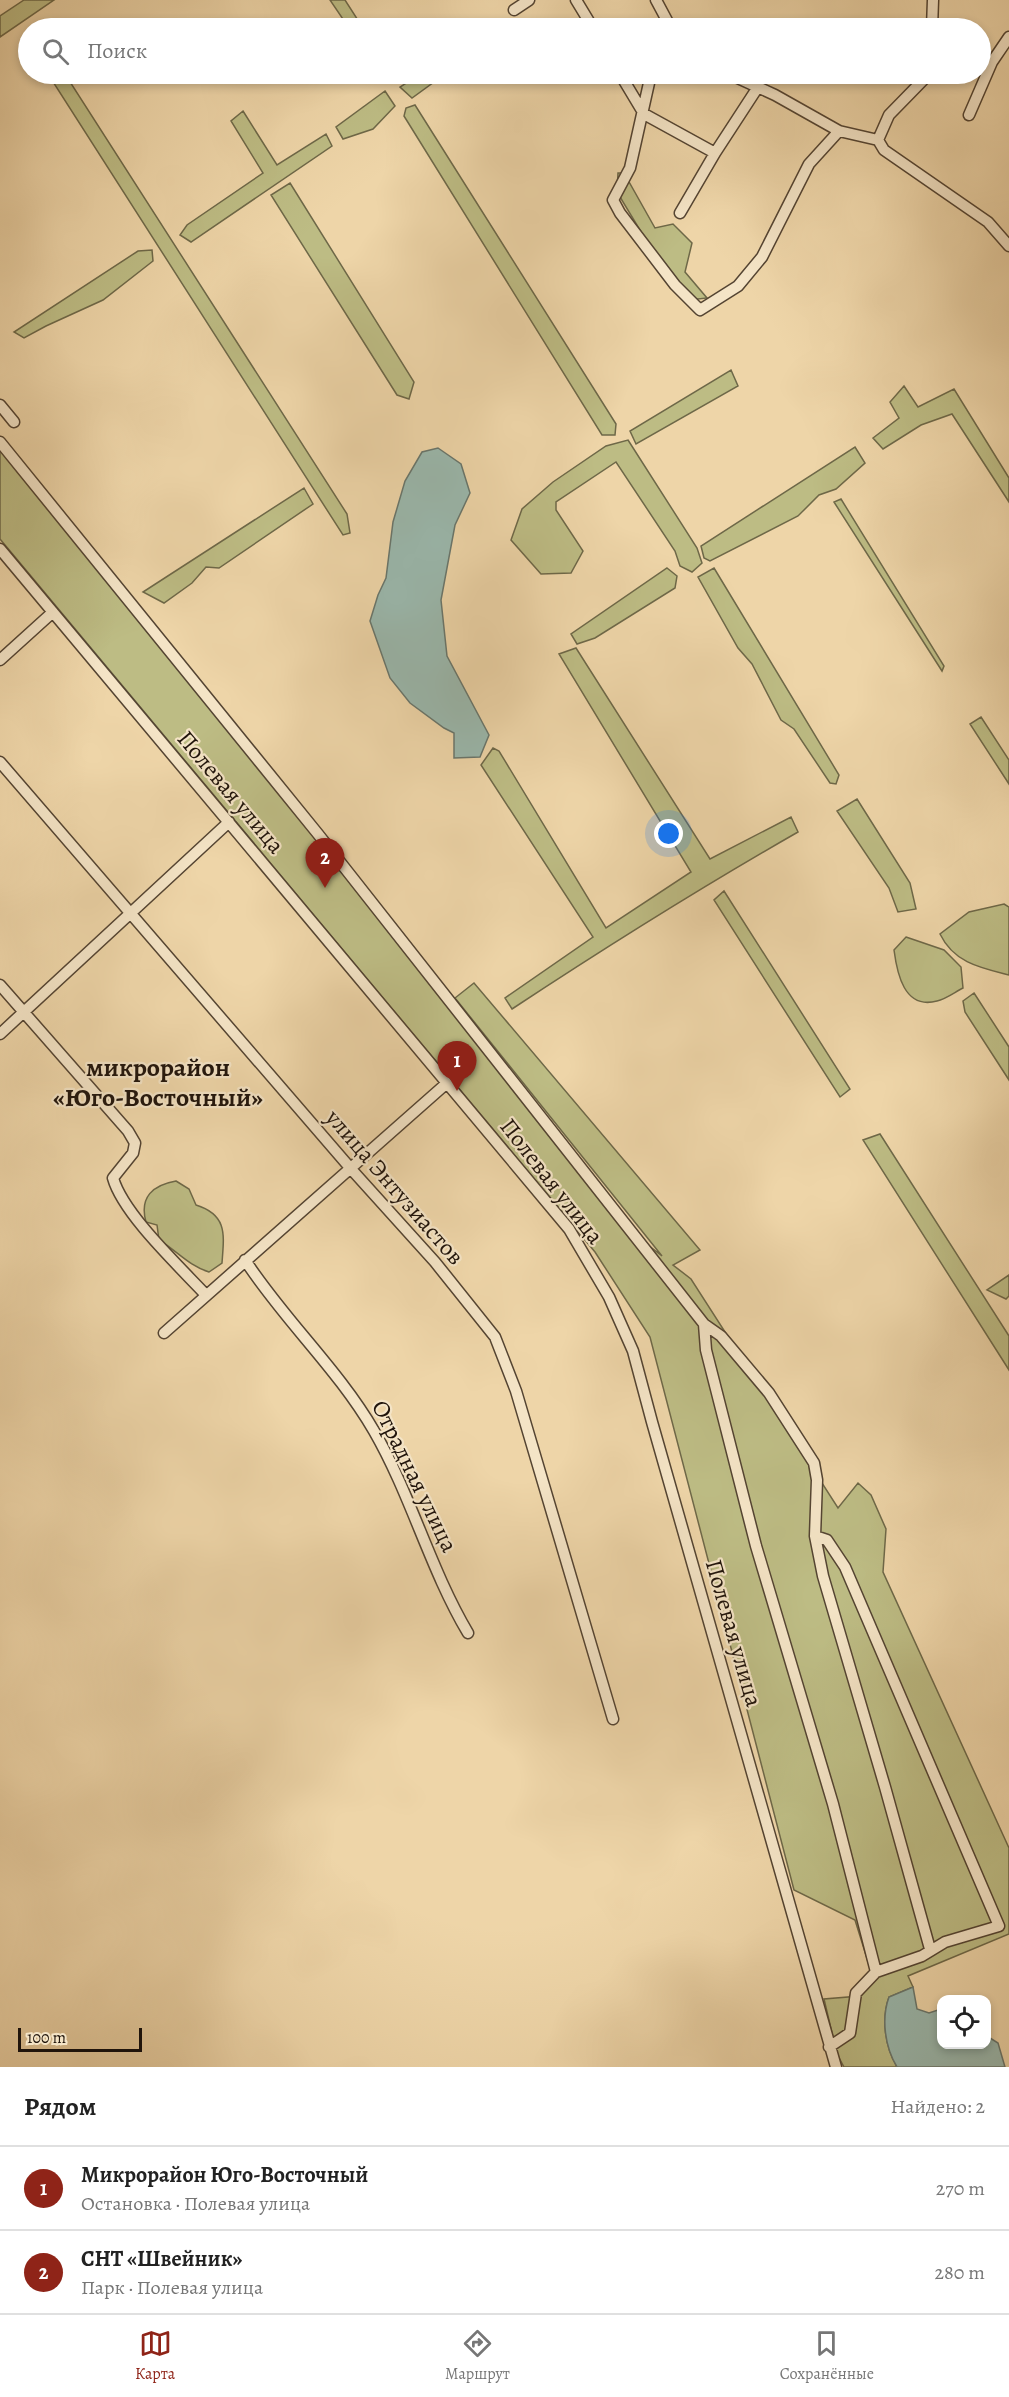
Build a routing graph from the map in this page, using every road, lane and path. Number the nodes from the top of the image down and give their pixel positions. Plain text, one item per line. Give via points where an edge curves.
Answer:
1 (529, 0) edge
2 (576, 0) edge
3 (656, 0) edge
4 (933, 0) edge
5 (514, 10) dead end
6 (587, 18) edge
7 (664, 18) edge
8 (932, 18) edge
9 (1009, 37) edge
10 (992, 62) edge
11 (626, 84) edge
12 (649, 84) edge
13 (751, 84) edge
14 (919, 84) edge
15 (982, 84) edge
16 (758, 87) junction
17 (644, 114) junction
18 (969, 115) dead end
19 (839, 131) junction
20 (878, 140) junction
21 (715, 153) junction
22 (680, 213) dead end
23 (1009, 246) edge
24 (0, 405) edge
25 (14, 422) dead end
26 (0, 442) edge
27 (0, 549) edge
28 (53, 612) junction
29 (0, 660) edge
30 (0, 762) edge
31 (229, 822) junction
32 (131, 914) junction
33 (0, 985) edge
34 (24, 1012) junction
35 (0, 1034) edge
36 (447, 1083) junction
37 (352, 1170) junction
38 (245, 1260) junction
39 (206, 1295) junction
40 (704, 1324) junction
41 (164, 1333) dead end
42 (815, 1536) junction
43 (468, 1633) dead end
44 (613, 1719) dead end
45 (930, 1949) junction
46 (876, 1972) junction
47 (829, 2048) junction
48 (836, 2067) edge

1 - 5 street
2 - 6 street
3 - 7 street
4 - 8 street
9 - 10 street
11 - 17 street
12 - 17 street
13 - 16 street
14 - 20 street via 889,115
15 - 18 street
16 - 19 street
16 - 21 street
17 - 19 street via 630,168 613,200 675,285 700,310 738,286 762,257 809,164
17 - 21 street
19 - 20 street
20 - 23 street via 884,150 988,222
21 - 22 street
24 - 25 street
26 - 40 street via 318,834
27 - 28 street, Полевая улица
28 - 29 street
28 - 31 street, Полевая улица
30 - 32 street, улица Энтузиастов
31 - 32 street
31 - 36 street, Полевая улица
32 - 34 street
32 - 37 street, улица Энтузиастов
33 - 34 street
34 - 35 street
34 - 39 street via 128,1131 135,1143 133,1153 113,1178 115,1185 131,1212
36 - 37 street
36 - 47 street, Полевая улица via 568,1229 609,1297 633,1351
37 - 38 street
37 - 44 street, улица Энтузиастов via 435,1262 495,1337 516,1391
38 - 39 street
38 - 43 street, Отрадная улица via 260,1284 354,1398 375,1433
39 - 41 street
40 - 42 street via 721,1336 769,1393 814,1463
40 - 46 street via 706,1350 756,1546 833,1804
42 - 45 street via 823,1576
42 - 45 street via 827,1540 845,1567 999,1926
45 - 46 street via 922,1956
46 - 47 street via 856,1993 850,2033
47 - 48 street, Полевая улица

